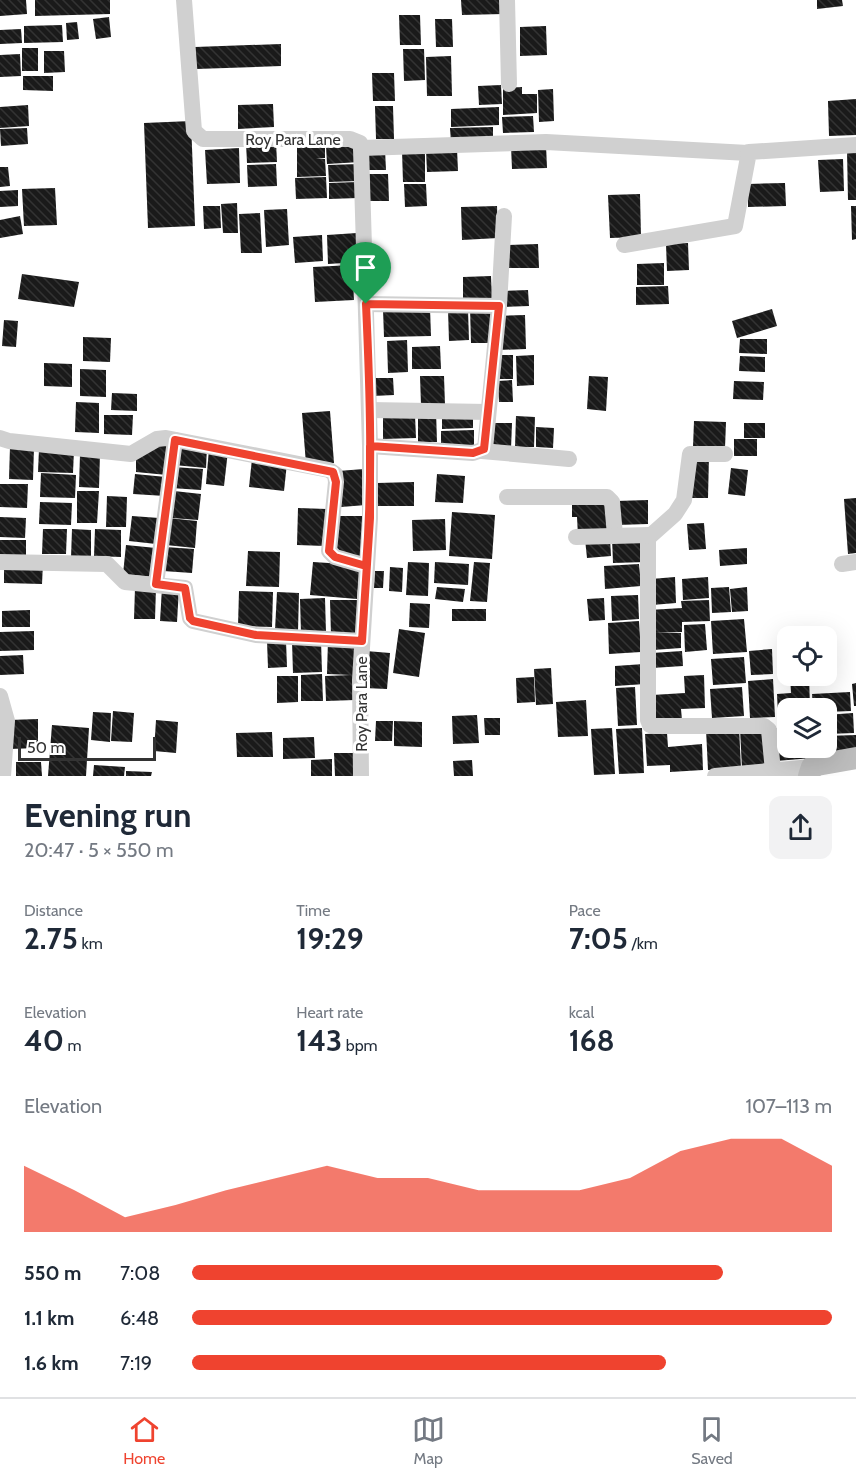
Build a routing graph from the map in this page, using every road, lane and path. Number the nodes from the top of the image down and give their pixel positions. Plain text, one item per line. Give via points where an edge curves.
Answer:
1 (184, 0) edge
2 (507, 0) edge
3 (509, 84) dead end
4 (856, 145) edge
5 (361, 148) junction
6 (748, 153) junction
7 (504, 216) dead end
8 (624, 245) dead end
9 (366, 304) junction
10 (499, 306) junction
11 (369, 410) junction
12 (488, 412) junction
13 (0, 438) edge
14 (175, 440) junction
15 (370, 446) junction
16 (482, 451) junction
17 (725, 454) dead end
18 (569, 459) dead end
19 (507, 497) dead end
20 (615, 535) junction
21 (649, 535) junction
22 (576, 537) dead end
23 (0, 562) edge
24 (366, 566) junction
25 (156, 584) junction
26 (362, 641) junction
27 (0, 696) edge
28 (3, 717) edge
29 (856, 758) edge
30 (772, 771) junction
31 (811, 772) edge
32 (3, 776) edge
33 (362, 776) edge
34 (715, 776) edge

1 - 5 street, Roy Para Lane via 197,136 350,139 360,143
2 - 3 street
4 - 6 street
5 - 6 street via 546,142
5 - 9 street, Roy Para Lane
6 - 8 street via 735,226
7 - 10 street
9 - 10 street
9 - 11 street, Roy Para Lane
10 - 12 street
11 - 12 street
11 - 15 street, Roy Para Lane
12 - 16 street
13 - 14 street via 128,454 157,439
14 - 24 street via 333,472 336,482 329,551 335,557
14 - 25 street
15 - 16 street
15 - 24 street, Roy Para Lane
16 - 18 street
17 - 21 street via 690,454 684,500 675,514
19 - 20 street via 607,497 612,502
20 - 21 street
20 - 22 street
21 - 30 street via 648,723 764,726 769,730
23 - 25 street via 107,564 123,581
24 - 26 street, Roy Para Lane
25 - 26 street via 185,588 193,621 256,635
26 - 33 street, Roy Para Lane
27 - 28 street
28 - 32 street
29 - 31 street
30 - 31 street
30 - 34 street

